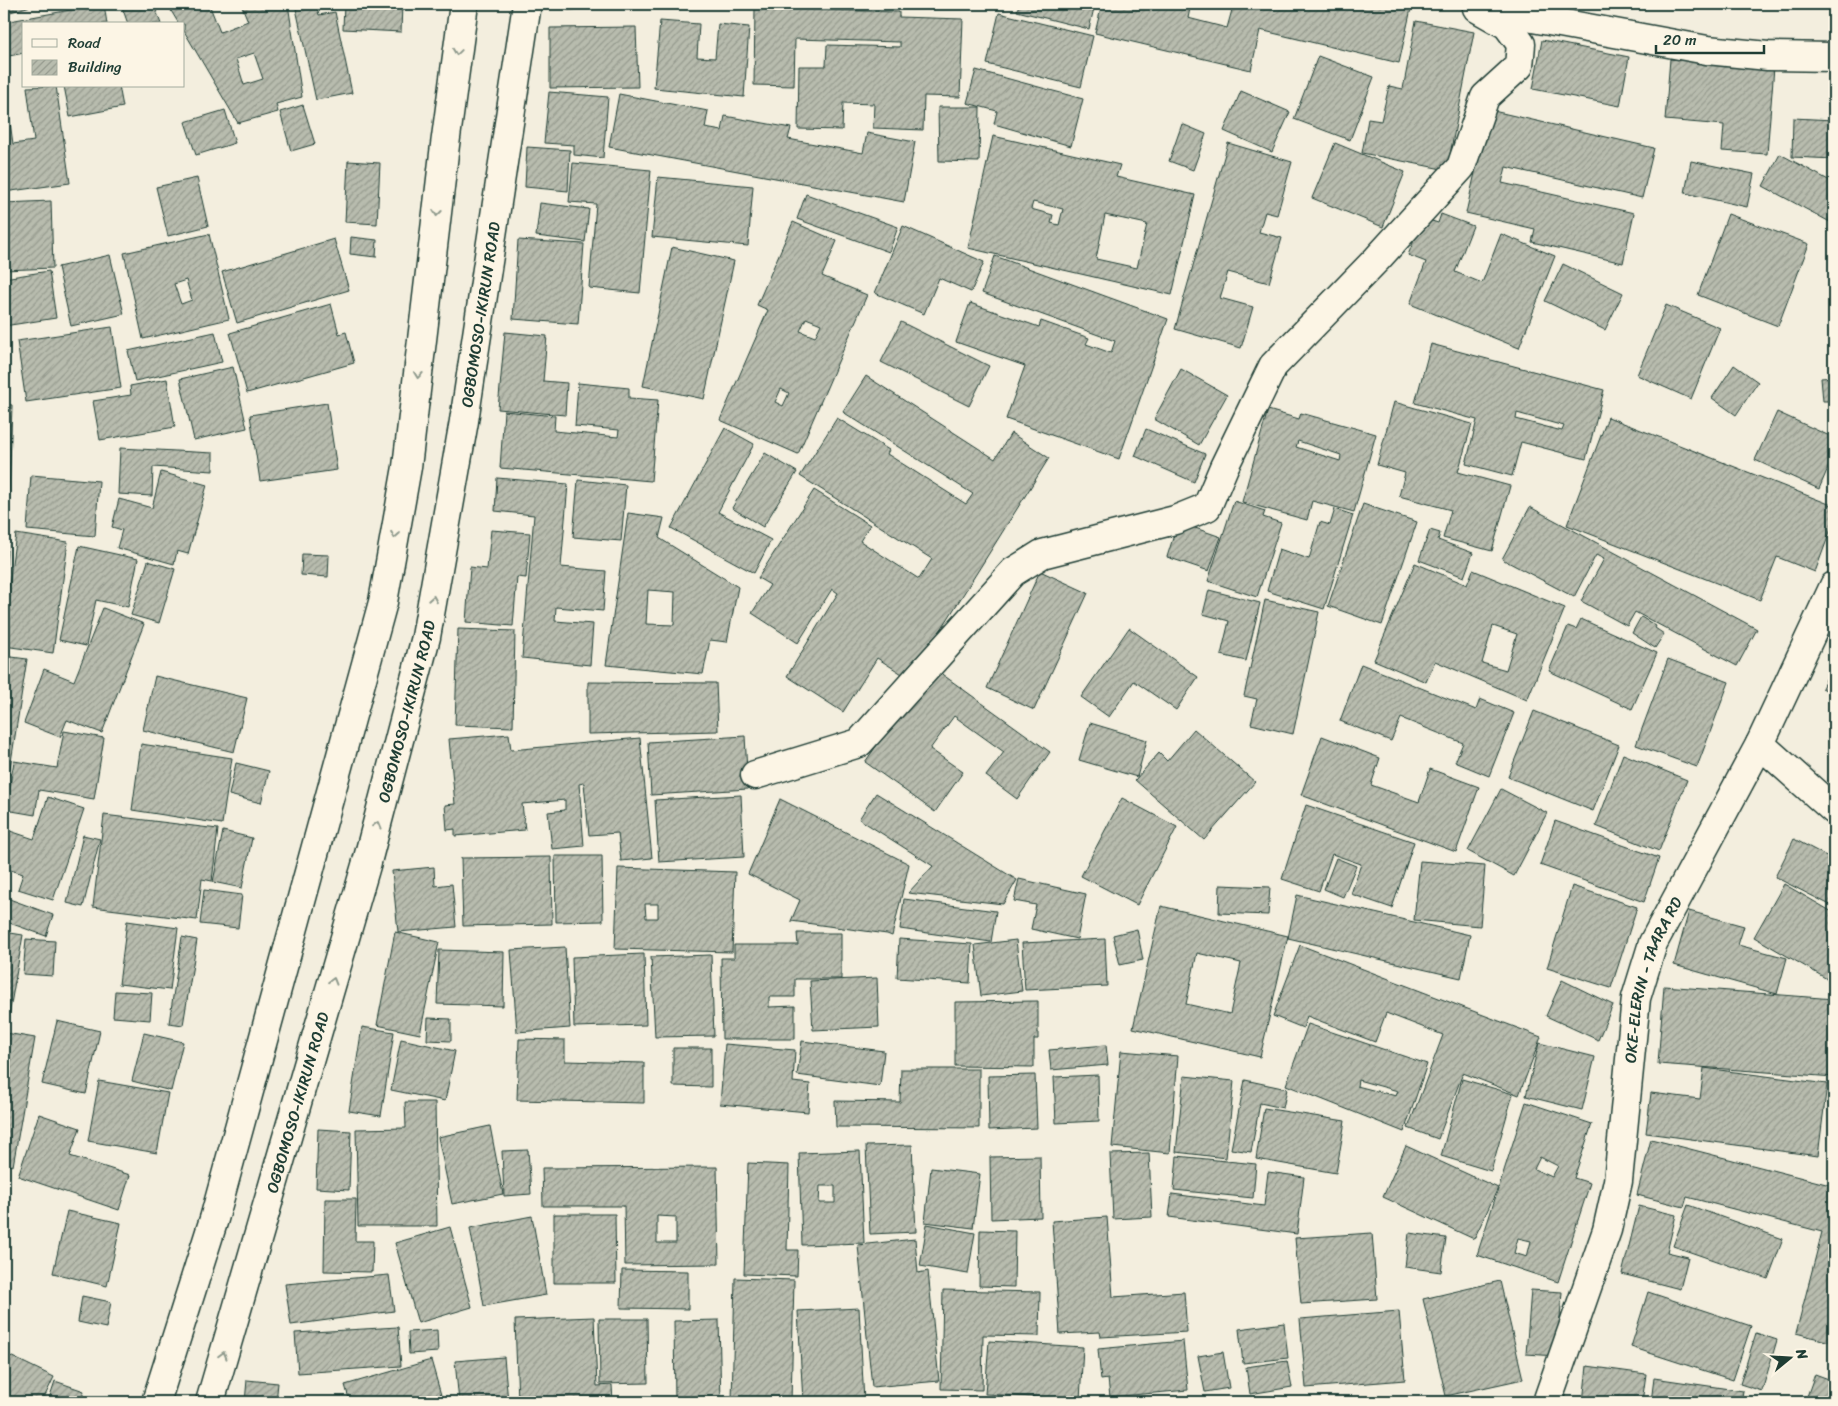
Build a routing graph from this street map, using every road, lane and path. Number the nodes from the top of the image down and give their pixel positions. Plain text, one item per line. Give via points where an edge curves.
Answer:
1 (464, 4) edge
2 (527, 4) edge
3 (1472, 5) edge
4 (1834, 58) edge
5 (1834, 586) edge
6 (1760, 744) junction
7 (755, 775) dead end
8 (1834, 810) edge
9 (156, 1402) edge
10 (210, 1402) edge
11 (1547, 1402) edge

1 -> 9 main road via 407,467 383,602 214,1219
10 -> 2 main road, OGBOMOSO-IKIRUN ROAD via 368,862 426,637 464,421
3 - 4 main road via 1707,50
3 - 7 main road via 1507,25 1521,44 1519,66 1485,97 1461,167 1273,366 1207,507 1175,520 1042,554 1012,572 859,743
5 - 6 main road, OKE-ELERIN - TAARA RD
6 - 8 main road
6 - 11 main road, OKE-ELERIN - TAARA RD via 1653,942 1636,998 1618,1181 1607,1230

